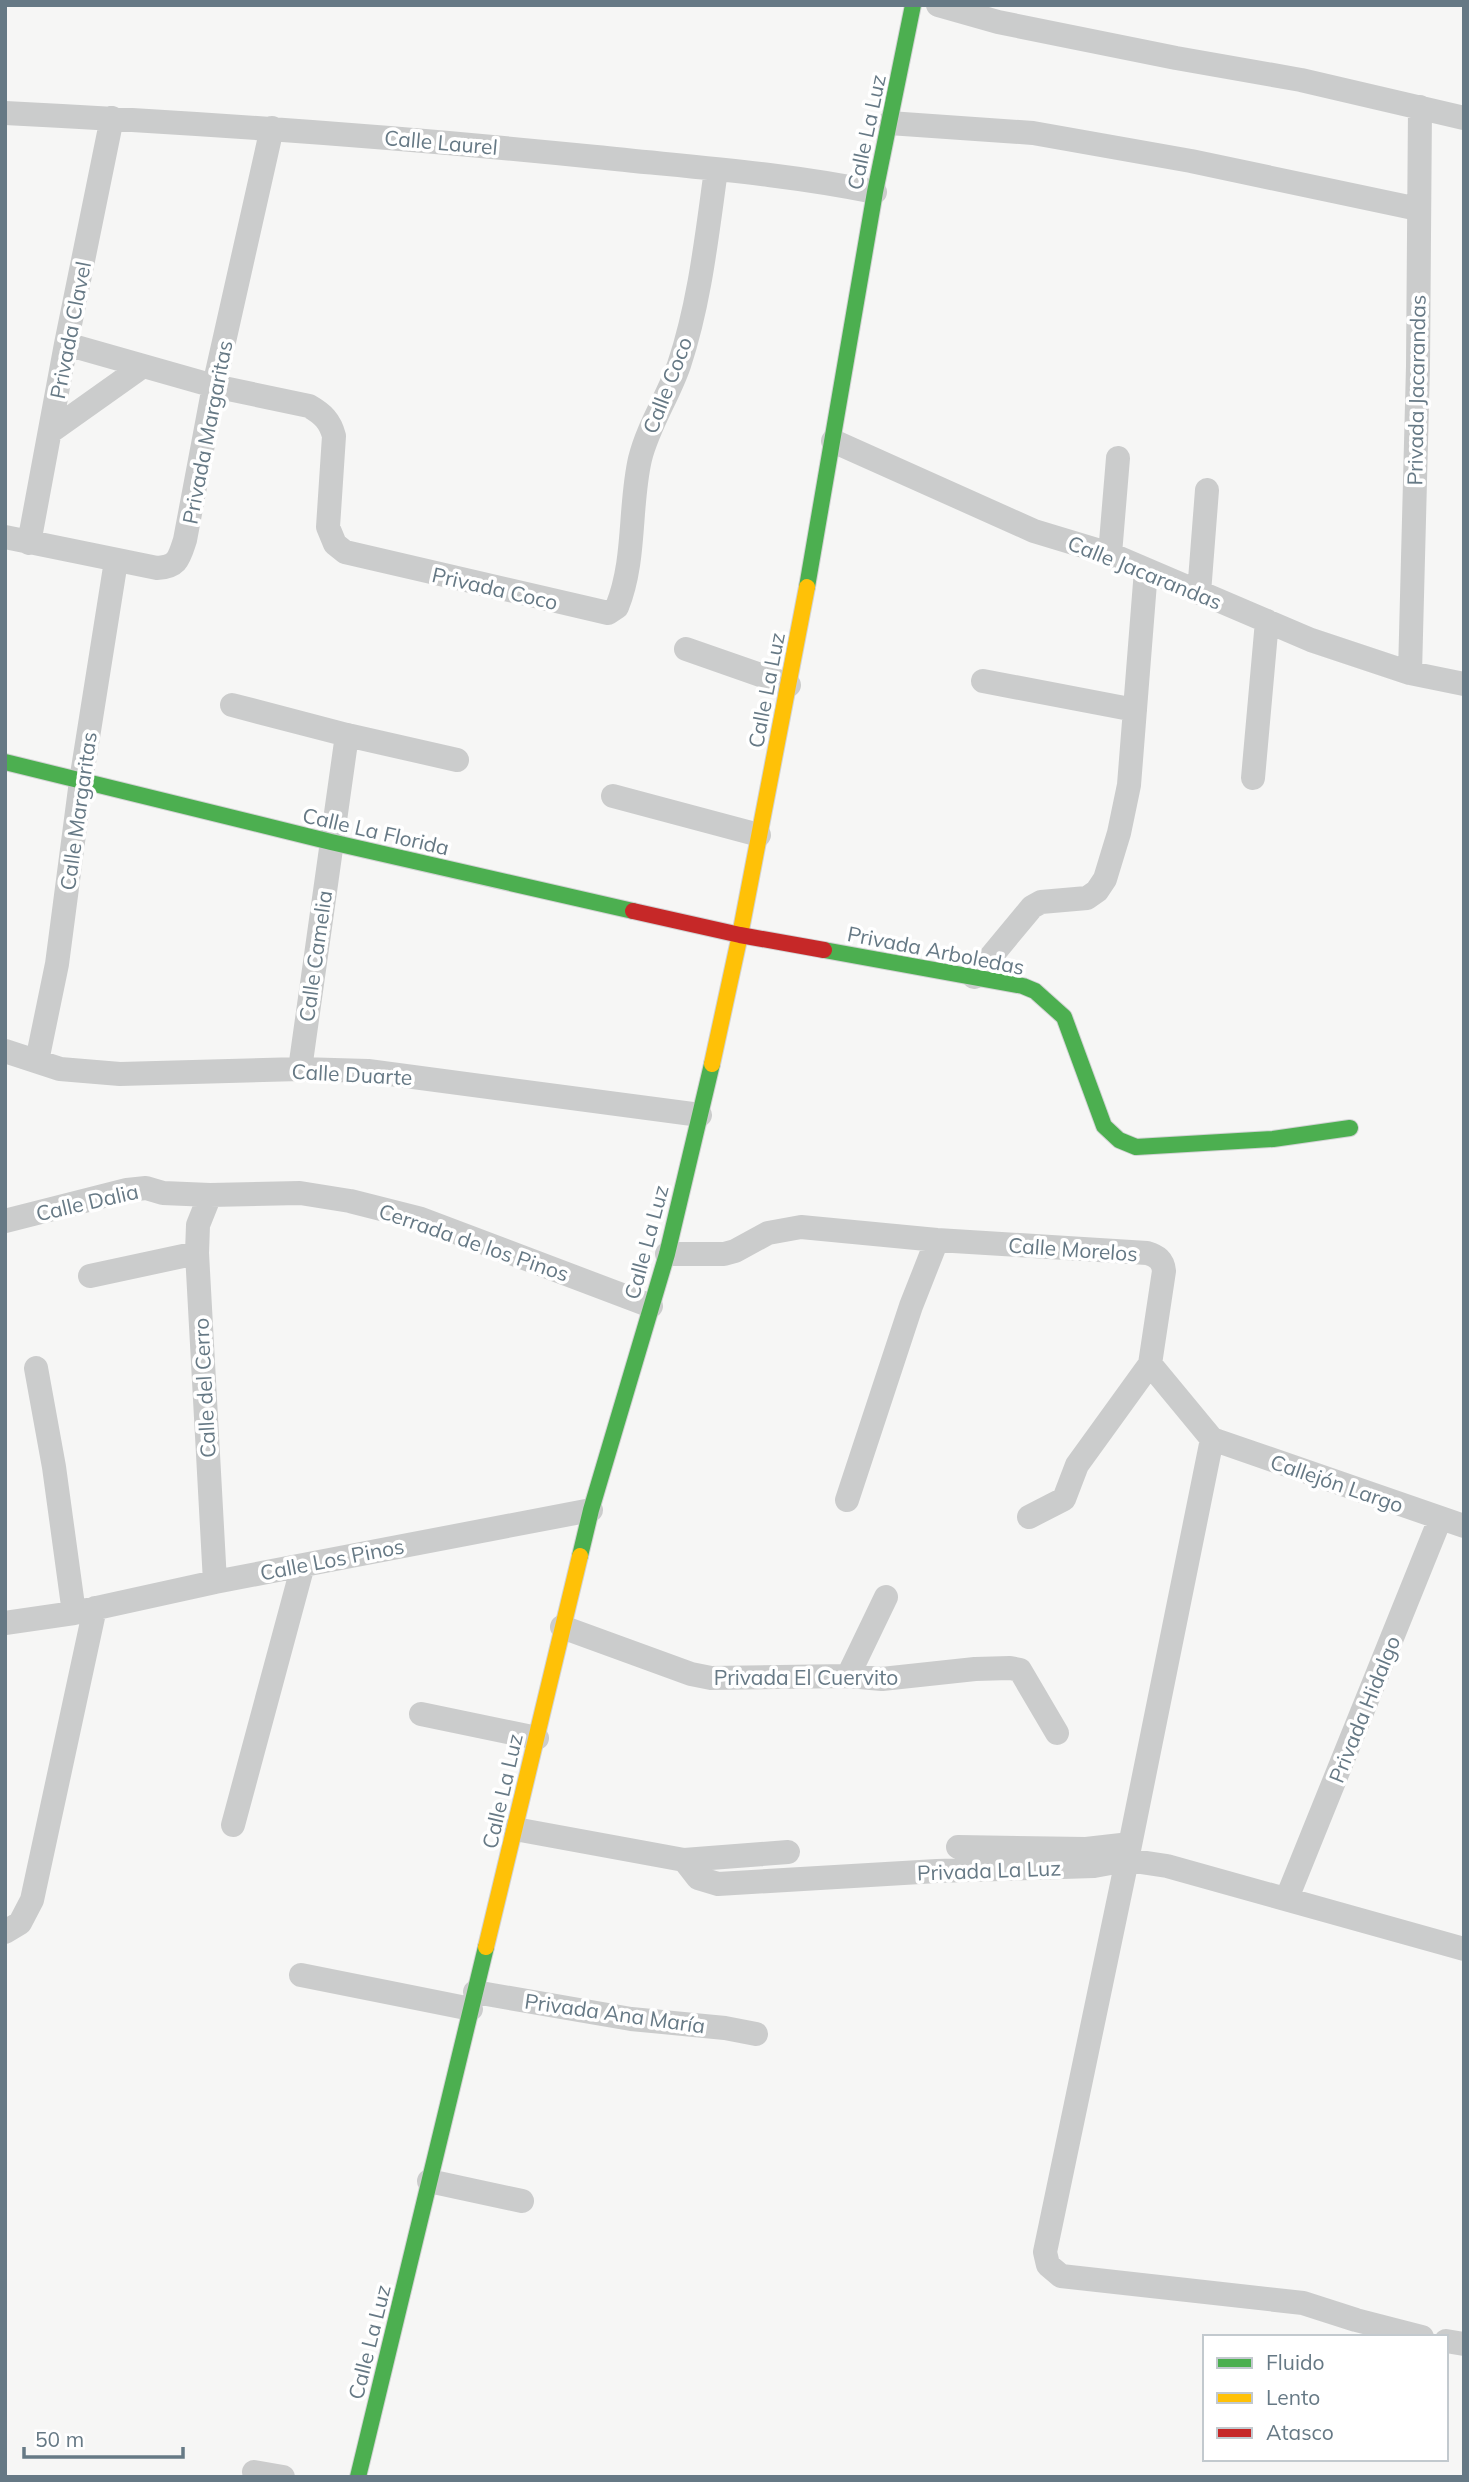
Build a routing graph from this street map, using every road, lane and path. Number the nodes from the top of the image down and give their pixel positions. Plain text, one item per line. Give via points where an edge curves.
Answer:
1 (913, 5) edge
2 (938, 5) edge
3 (1420, 107) junction
4 (5, 113) edge
5 (112, 118) junction
6 (1464, 118) edge
7 (889, 124) junction
8 (272, 128) junction
9 (716, 170) junction
10 (874, 192) junction
11 (1418, 209) junction
12 (66, 344) junction
13 (143, 366) junction
14 (214, 386) junction
15 (50, 432) junction
16 (833, 442) junction
17 (1118, 458) dead end
18 (1207, 490) dead end
19 (5, 537) edge
20 (29, 543) junction
21 (1110, 554) junction
22 (116, 561) junction
23 (1146, 570) junction
24 (1199, 593) junction
25 (620, 599) joint
26 (1267, 621) junction
27 (685, 649) dead end
28 (1409, 673) junction
29 (983, 681) dead end
30 (1464, 684) edge
31 (789, 685) junction
32 (232, 705) dead end
33 (1135, 710) junction
34 (346, 735) junction
35 (457, 760) dead end
36 (5, 762) edge
37 (1253, 778) dead end
38 (81, 781) junction
39 (613, 796) dead end
40 (759, 835) junction
41 (331, 842) junction
42 (740, 935) junction
43 (974, 977) junction
44 (5, 1051) edge
45 (37, 1061) junction
46 (300, 1069) junction
47 (700, 1115) junction
48 (1350, 1128) dead end
49 (210, 1195) junction
50 (5, 1221) edge
51 (937, 1240) junction
52 (197, 1253) junction
53 (667, 1254) junction
54 (90, 1276) dead end
55 (651, 1306) junction
56 (1150, 1364) junction
57 (36, 1368) dead end
58 (1212, 1439) junction
59 (847, 1500) dead end
60 (591, 1510) junction
61 (1029, 1517) dead end
62 (1440, 1519) junction
63 (1464, 1526) edge
64 (303, 1565) junction
65 (215, 1582) junction
66 (886, 1597) dead end
67 (84, 1611) junction
68 (5, 1623) edge
69 (562, 1627) junction
70 (848, 1676) junction
71 (421, 1714) dead end
72 (1057, 1732) dead end
73 (537, 1738) junction
74 (233, 1825) dead end
75 (515, 1829) junction
76 (958, 1847) dead end
77 (788, 1852) dead end
78 (1128, 1852) junction
79 (684, 1860) junction
80 (1287, 1898) junction
81 (5, 1932) edge
82 (1464, 1949) edge
83 (301, 1975) dead end
84 (473, 2000) junction
85 (756, 2034) dead end
86 (429, 2181) junction
87 (522, 2200) dead end
88 (1414, 2335) edge
89 (254, 2472) dead end
90 (283, 2477) edge
91 (358, 2477) edge

1 - 7 street, Calle La Luz
2 - 3 street via 998,22 1301,79
3 - 6 street
3 - 11 street, Privada Jacarandas
4 - 5 street, Calle Laurel
5 - 8 street, Calle Laurel
5 - 12 street, Privada Clavel
7 - 10 street, Calle La Luz
7 - 11 street via 1061,138
8 - 9 street, Calle Laurel
8 - 14 street, Privada Margaritas
9 - 10 street, Calle Laurel
9 - 25 street, Calle Coco via 698,285 679,366 640,458 630,554
10 - 16 street, Calle La Luz
11 - 28 street, Privada Jacarandas
12 - 13 street
12 - 15 street, Privada Clavel
13 - 14 street
13 - 15 street
14 - 22 street, Privada Margaritas via 180,556 168,568
14 - 25 street, Privada Coco via 309,406 330,424 334,436 328,527 330,538 345,552 599,613 614,611
15 - 20 street, Privada Clavel
16 - 21 street, Calle Jacarandas via 1034,531
16 - 31 street, Calle La Luz
17 - 21 street
18 - 24 street
19 - 20 street, Privada Margaritas
20 - 22 street, Privada Margaritas
21 - 23 street, Calle Jacarandas
22 - 38 street, Calle Margaritas
23 - 24 street, Calle Jacarandas
23 - 33 street
24 - 26 street, Calle Jacarandas
26 - 28 street, Calle Jacarandas
26 - 37 street
27 - 31 street
28 - 30 street, Calle Jacarandas
29 - 33 street
31 - 40 street, Calle La Luz
32 - 34 street
33 - 43 street via 1127,800 1105,879 1087,898 1032,907
34 - 35 street
34 - 41 street, Calle Camelia
36 - 38 street, Calle La Florida
38 - 41 street, Calle La Florida
38 - 45 street, Calle Margaritas via 59,951
39 - 40 street
40 - 42 street, Calle La Luz
41 - 42 street, Calle La Florida
41 - 46 street, Calle Camelia
42 - 43 street, Privada Arboledas
42 - 47 street, Calle La Luz
43 - 48 street, Privada Arboledas via 1035,991 1064,1017 1104,1126 1136,1147 1273,1139
44 - 45 street, Calle Duarte
45 - 46 street, Calle Duarte via 60,1069 120,1074
46 - 47 street, Calle Duarte via 368,1071
47 - 53 street, Calle La Luz
49 - 50 street, Calle Dalia via 127,1190
49 - 52 street, Calle del Cerro via 198,1226
49 - 55 street, Cerrada de los Pinos via 300,1193 350,1201 421,1219
51 - 53 street, Calle Morelos via 801,1227 768,1233 724,1254
51 - 56 street, Calle Morelos via 1155,1256 1164,1271
51 - 59 street
52 - 54 street
52 - 65 street, Calle del Cerro
53 - 55 street, Calle La Luz
55 - 60 street, Calle La Luz
56 - 58 street
56 - 61 street via 1077,1465 1064,1499
57 - 67 street
58 - 62 street, Callejón Largo
58 - 78 street
60 - 64 street, Calle Los Pinos
60 - 69 street, Calle La Luz
62 - 63 street, Callejón Largo
62 - 80 street, Privada Hidalgo
64 - 65 street, Calle Los Pinos
64 - 74 street
65 - 67 street, Calle Los Pinos
66 - 70 street
67 - 68 street, Calle Los Pinos
67 - 81 street via 32,1900 20,1923
69 - 70 street, Privada El Cuervito via 711,1678
69 - 73 street, Calle La Luz
70 - 72 street, Privada El Cuervito via 882,1679 975,1669 1020,1670
71 - 73 street
73 - 75 street, Calle La Luz
75 - 79 street, Privada La Luz
75 - 84 street, Calle La Luz
76 - 78 street
77 - 79 street
78 - 79 street, Privada La Luz via 1094,1866 718,1884 698,1878
78 - 80 street, Privada La Luz
78 - 88 street via 1045,2252 1048,2265 1061,2276 1303,2302
80 - 82 street, Privada La Luz
83 - 84 street, Privada Ana María
84 - 85 street, Privada Ana María
84 - 86 street, Calle La Luz
86 - 87 street
86 - 91 street, Calle La Luz
89 - 90 street

